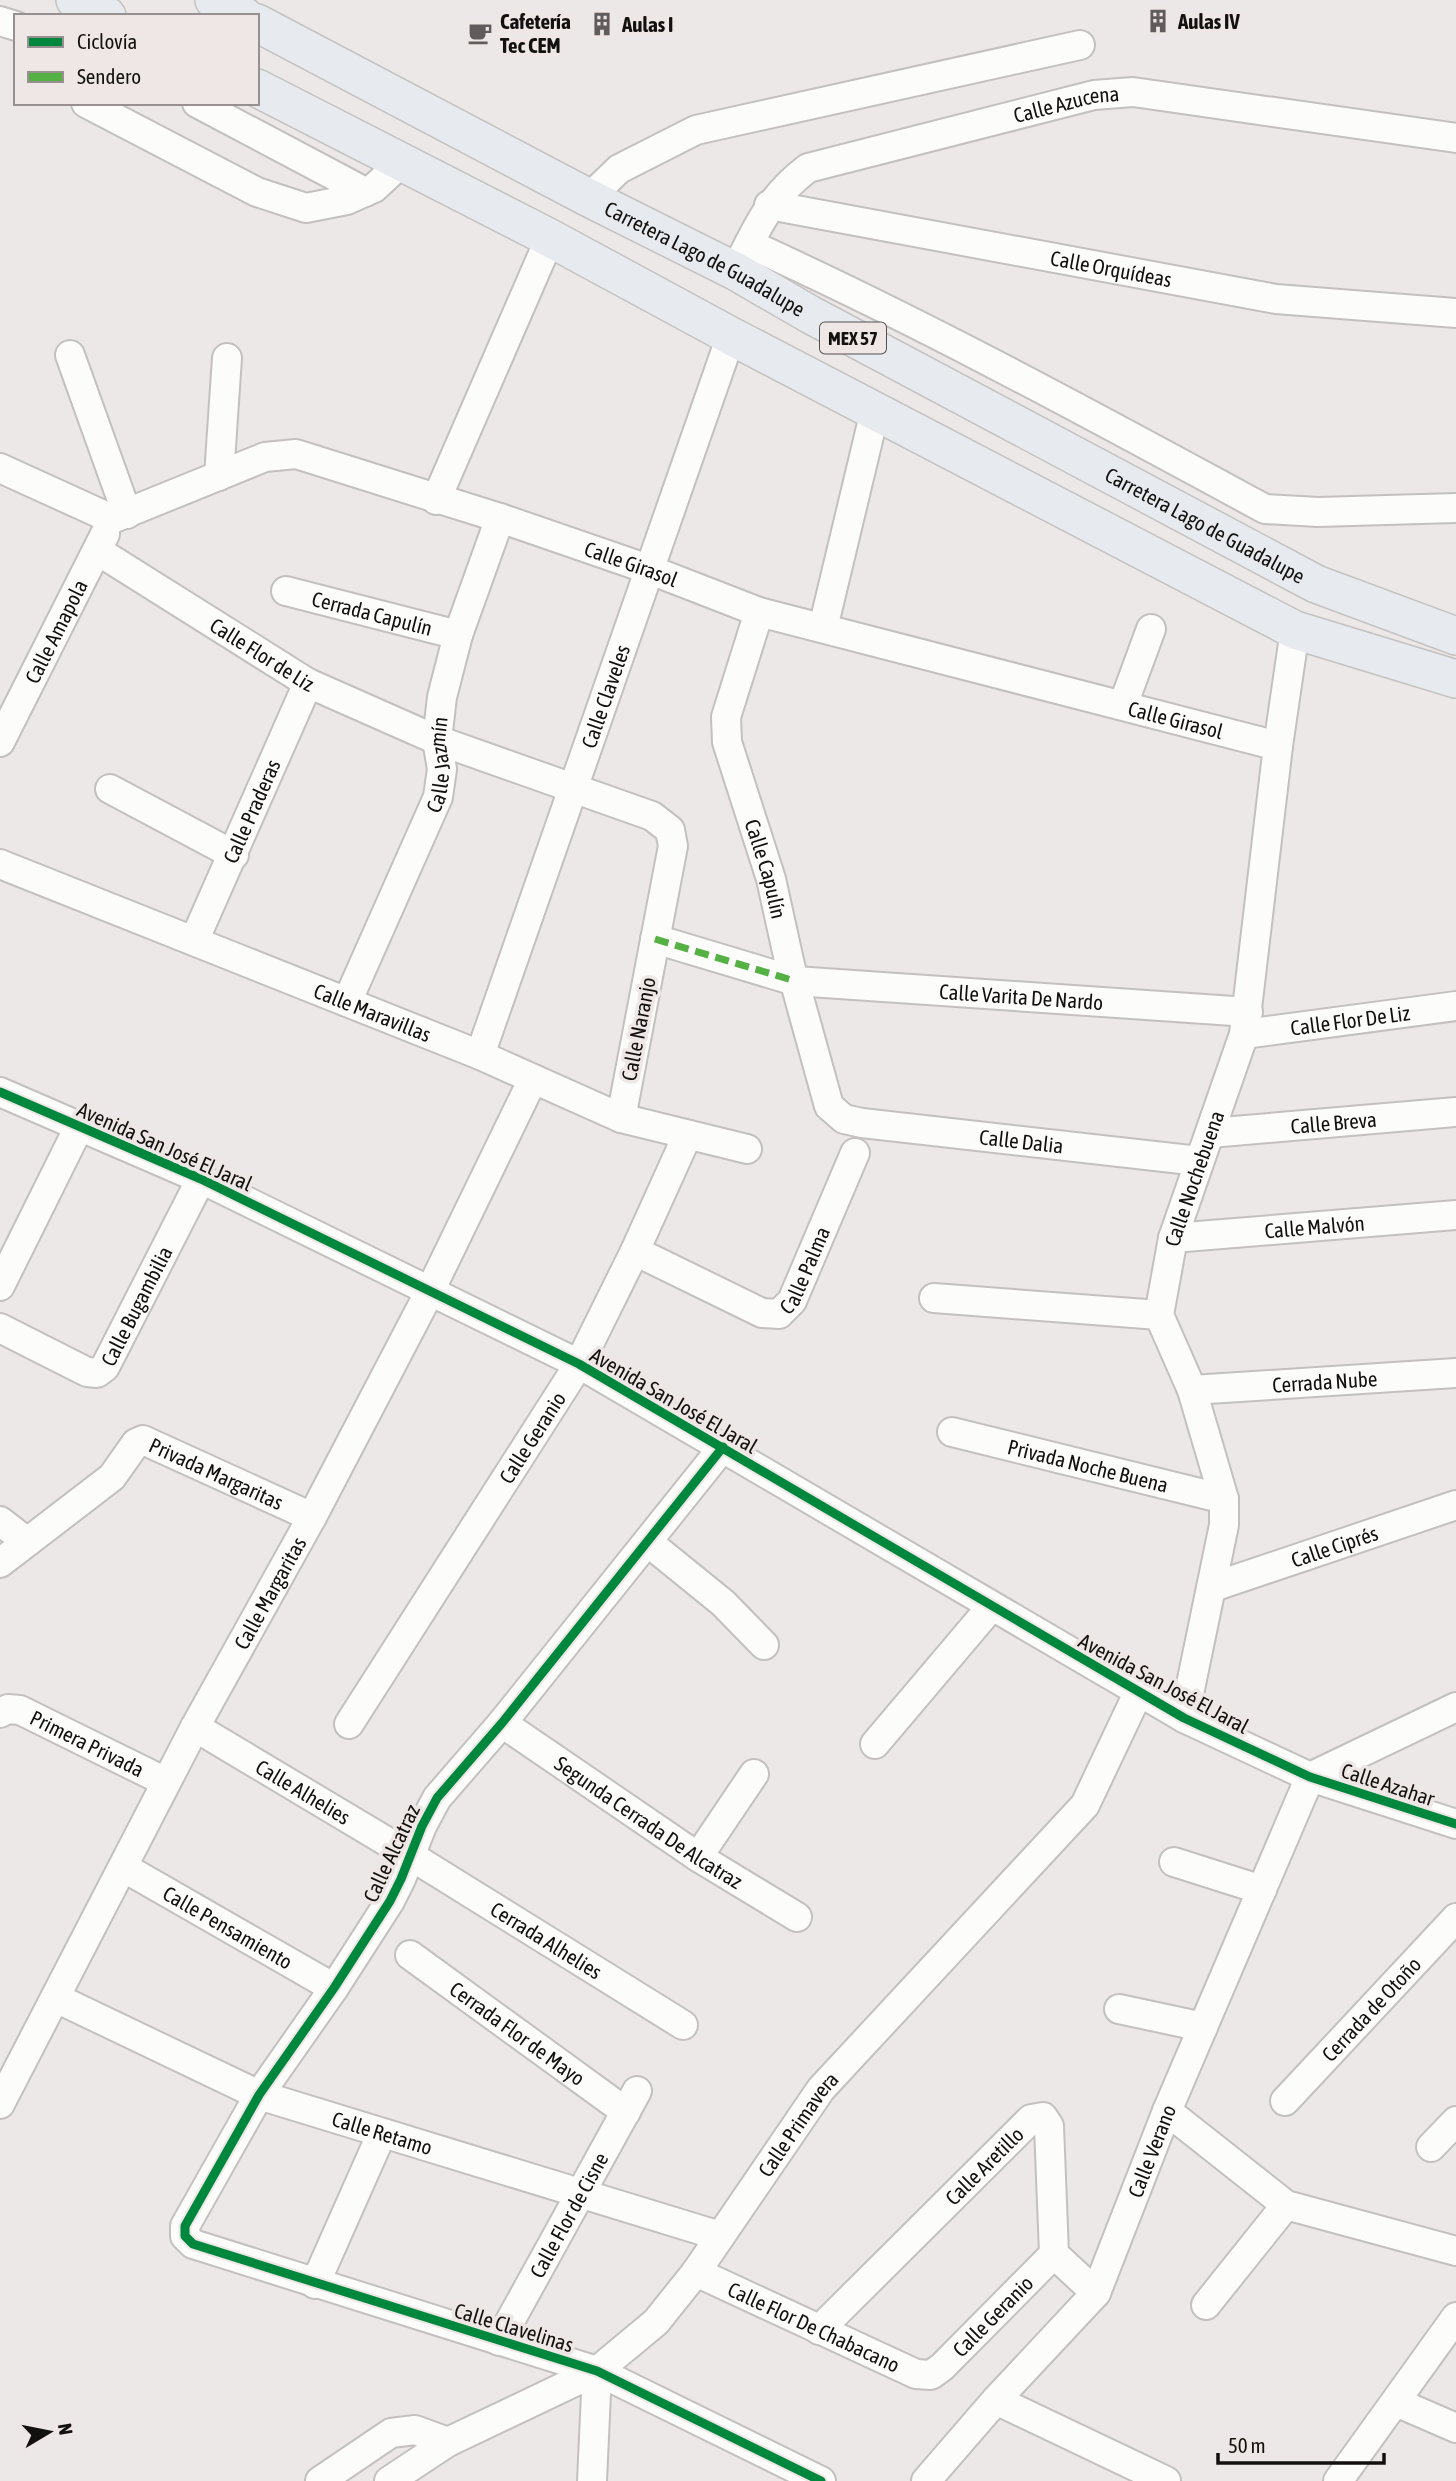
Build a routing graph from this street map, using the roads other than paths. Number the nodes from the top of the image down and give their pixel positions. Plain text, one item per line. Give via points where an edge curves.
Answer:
1 (75, 0) edge
2 (214, 0) edge
3 (103, 14) edge
4 (240, 14) edge
5 (259, 24) edge
6 (1080, 45) dead end
7 (259, 89) edge
8 (90, 105) edge
9 (201, 105) edge
10 (1456, 138) edge
11 (402, 162) junction
12 (365, 192) junction
13 (589, 198) junction
14 (769, 205) junction
15 (550, 239) junction
16 (742, 257) junction
17 (1456, 313) edge
18 (811, 315) junction
19 (731, 336) junction
20 (71, 355) dead end
21 (227, 358) dead end
22 (789, 365) junction
23 (875, 411) junction
24 (0, 468) edge
25 (219, 476) junction
26 (436, 499) junction
27 (1456, 508) edge
28 (1265, 509) junction
29 (120, 516) junction
30 (500, 518) junction
31 (1251, 549) junction
32 (98, 551) junction
33 (648, 569) junction
34 (286, 591) dead end
35 (759, 612) junction
36 (823, 628) junction
37 (1151, 629) dead end
38 (1295, 630) junction
39 (458, 635) junction
40 (1456, 636) edge
41 (1456, 679) edge
42 (308, 683) junction
43 (1124, 705) junction
44 (437, 740) junction
45 (0, 742) edge
46 (1278, 746) junction
47 (573, 787) junction
48 (110, 789) dead end
49 (670, 830) joint
50 (234, 855) junction
51 (0, 864) edge
52 (655, 939) junction
53 (194, 941) junction
54 (795, 981) junction
55 (347, 1002) junction
56 (1456, 1006) edge
57 (1246, 1023) junction
58 (480, 1055) junction
59 (533, 1079) junction
60 (0, 1092) edge
61 (1456, 1112) edge
62 (621, 1118) junction
63 (844, 1119) joint
64 (79, 1127) junction
65 (1210, 1133) junction
66 (687, 1136) junction
67 (747, 1149) dead end
68 (855, 1153) dead end
69 (1199, 1161) junction
70 (201, 1179) junction
71 (1456, 1215) edge
72 (1173, 1238) junction
73 (635, 1251) junction
74 (0, 1286) edge
75 (429, 1293) junction
76 (934, 1298) dead end
77 (1158, 1315) junction
78 (0, 1328) edge
79 (579, 1364) junction
80 (1456, 1373) edge
81 (1192, 1390) junction
82 (952, 1432) dead end
83 (723, 1447) junction
84 (1224, 1499) junction
85 (1456, 1505) edge
86 (312, 1517) junction
87 (0, 1521) edge
88 (27, 1542) junction
89 (649, 1543) junction
90 (0, 1563) edge
91 (1213, 1587) junction
92 (991, 1607) junction
93 (764, 1645) dead end
94 (1139, 1691) junction
95 (1456, 1707) edge
96 (4, 1711) edge
97 (1184, 1718) junction
98 (502, 1723) junction
99 (349, 1724) dead end
100 (195, 1727) junction
101 (875, 1744) dead end
102 (754, 1774) dead end
103 (1310, 1777) junction
104 (166, 1782) junction
105 (1456, 1824) edge
106 (411, 1856) junction
107 (698, 1857) junction
108 (1174, 1861) dead end
109 (123, 1867) junction
110 (1262, 1890) junction
111 (797, 1917) dead end
112 (1456, 1918) edge
113 (410, 1955) dead end
114 (334, 1988) junction
115 (56, 1998) junction
116 (1119, 2009) dead end
117 (683, 2025) dead end
118 (1203, 2027) junction
119 (3, 2092) edge
120 (259, 2095) junction
121 (631, 2101) joint
122 (1285, 2101) dead end
123 (1167, 2111) junction
124 (1456, 2121) edge
125 (382, 2133) junction
126 (1431, 2147) dead end
127 (579, 2194) junction
128 (1286, 2205) junction
129 (186, 2236) joint
130 (720, 2236) junction
131 (1456, 2252) edge
132 (1054, 2255) junction
133 (696, 2272) junction
134 (315, 2284) junction
135 (1096, 2293) junction
136 (1206, 2305) dead end
137 (1456, 2317) edge
138 (819, 2330) junction
139 (499, 2341) junction
140 (597, 2371) junction
141 (931, 2375) joint
142 (996, 2400) junction
143 (1396, 2402) junction
144 (1456, 2428) edge
145 (448, 2442) junction
146 (320, 2481) edge
147 (389, 2481) edge
148 (592, 2481) edge
149 (821, 2481) edge
150 (926, 2481) edge
151 (1166, 2481) edge
152 (1338, 2481) edge

1 - 3 main road
2 - 4 main road
5 - 13 main road, Carretera Lago de Guadalupe / MEX 57
6 - 13 street via 696,130 620,169
7 - 11 main road, MEX 57
8 - 12 street via 257,192 306,208
9 - 12 street
10 - 14 street, Calle Azucena via 1133,92 1094,95 808,168
11 - 12 street
11 - 15 main road, MEX 57
13 - 16 main road, Carretera Lago de Guadalupe / MEX 57
14 - 16 street, Calle Azucena
14 - 17 street, Calle Orquídeas via 1276,299
15 - 19 main road, MEX 57
15 - 26 street
16 - 18 main road, Carretera Lago de Guadalupe / MEX 57
16 - 28 street via 836,283
18 - 22 main road
18 - 31 main road, Carretera Lago de Guadalupe / MEX 57
19 - 22 main road, MEX 57
19 - 33 street, Calle Claveles
20 - 29 street
21 - 25 street
22 - 23 main road, MEX 57
23 - 36 street
23 - 38 main road, MEX 57
24 - 29 street
25 - 26 street, Calle Girasol via 265,457 296,454
25 - 29 street, Calle Girasol
26 - 30 street, Calle Girasol
27 - 28 street
28 - 31 street
29 - 32 street, Calle Amapola
30 - 33 street, Calle Girasol
30 - 39 street, Calle Jazmín
31 - 40 main road, Carretera Lago de Guadalupe / MEX 57 via 1316,584
32 - 42 street, Calle Flor de Liz
32 - 45 street, Calle Amapola
33 - 35 street, Calle Girasol
33 - 47 street, Calle Claveles
34 - 39 street, Cerrada Capulín
35 - 36 street, Calle Girasol
35 - 54 street, Calle Capulín via 726,718 727,743 771,879
36 - 43 street, Calle Girasol
37 - 43 street
38 - 41 main road, MEX 57
38 - 46 street, Calle Nochebuena
39 - 44 street, Calle Jazmín via 442,697
42 - 44 street, Calle Flor de Liz
42 - 50 street, Calle Praderas
43 - 46 street, Calle Girasol
44 - 47 street, Calle Flor de Liz
44 - 55 street, Calle Jazmín via 442,769 438,797
46 - 57 street, Calle Nochebuena
47 - 49 street, Calle Flor de Liz via 652,816
47 - 58 street, Calle Claveles
48 - 50 street
49 - 52 street, Calle Naranjo via 673,846
50 - 53 street, Calle Praderas
51 - 53 street, Calle Maravillas
52 - 54 street
52 - 62 street, Calle Naranjo
53 - 55 street, Calle Maravillas
54 - 57 street, Calle Varita De Nardo
54 - 63 street, Calle Capulín via 829,1106
55 - 58 street, Calle Maravillas
56 - 57 street, Calle Flor De Liz
57 - 65 street, Calle Nochebuena
58 - 59 street, Calle Maravillas
59 - 62 street, Calle Maravillas
59 - 75 street, Calle Margaritas
60 - 64 street, Avenida San José El Jaral
61 - 65 street, Calle Breva
62 - 66 street, Calle Maravillas
63 - 69 street, Calle Dalia
64 - 70 street, Avenida San José El Jaral
64 - 74 street
65 - 69 street, Calle Nochebuena
66 - 67 street, Calle Maravillas
66 - 73 street, Calle Geranio
68 - 73 street, Calle Palma via 792,1301 779,1314 762,1313
69 - 72 street, Calle Nochebuena
70 - 75 street, Avenida San José El Jaral
70 - 78 street, Calle Bugambilia via 97,1373
71 - 72 street, Calle Malvón
72 - 77 street, Calle Nochebuena
73 - 79 street, Calle Geranio
75 - 79 street, Avenida San José El Jaral
75 - 86 street, Calle Margaritas
76 - 77 street
77 - 81 street
79 - 83 street, Avenida San José El Jaral
79 - 99 street, Calle Geranio
80 - 81 street, Cerrada Nube
81 - 84 street
82 - 84 street, Privada Noche Buena
83 - 89 street, Calle Alcatraz
83 - 92 street, Avenida San José El Jaral
84 - 91 street
85 - 91 street, Calle Ciprés
86 - 88 street, Privada Margaritas via 143,1440 111,1477
86 - 100 street, Calle Margaritas
87 - 88 street
88 - 90 street, Privada Margaritas
89 - 93 street via 723,1603
89 - 98 street, Calle Alcatraz
91 - 97 street
92 - 94 street, Avenida San José El Jaral
92 - 101 street
94 - 97 street, Avenida San José El Jaral
94 - 130 street, Calle Primavera via 1085,1805 821,2089
95 - 103 street
96 - 104 street, Primera Privada via 20,1710
97 - 103 street, Avenida San José El Jaral
98 - 106 street, Calle Alcatraz via 437,1798
98 - 107 street, Segunda Cerrada De Alcatraz
100 - 104 street, Calle Margaritas
100 - 106 street, Calle Alhelies
102 - 107 street
103 - 105 street, Calle Azahar
103 - 110 street, Calle Verano
104 - 109 street, Calle Margaritas
106 - 114 street, Calle Alcatraz via 390,1901
106 - 117 street, Cerrada Alhelies
107 - 111 street, Segunda Cerrada De Alcatraz
108 - 110 street
109 - 114 street, Calle Pensamiento
109 - 115 street, Calle Margaritas
110 - 118 street, Calle Verano
112 - 122 street, Cerrada de Otoño
113 - 121 street, Cerrada Flor de Mayo
114 - 120 street, Calle Alcatraz
115 - 119 street, Calle Margaritas
115 - 120 street, Calle Retamo
116 - 118 street
118 - 123 street, Calle Verano
120 - 125 street, Calle Retamo
120 - 129 street, Calle Alcatraz via 185,2226
121 - 127 street, Calle Flor de Cisne
123 - 128 street
123 - 135 street, Calle Verano
124 - 126 street
125 - 127 street, Calle Retamo
125 - 134 street
127 - 130 street, Calle Retamo
127 - 139 street, Calle Flor de Cisne
128 - 131 street
128 - 136 street
129 - 134 street, Calle Clavelinas via 193,2244
130 - 133 street, Calle Primavera
132 - 135 street
132 - 138 street, Calle Aretillo via 1049,2126 1043,2117 1031,2119
132 - 141 street, Calle Geranio
133 - 138 street, Calle Flor De Chabacano
133 - 140 street, Calle Primavera via 656,2322
134 - 139 street, Calle Clavelinas
135 - 142 street, Calle Verano
137 - 143 street
138 - 141 street, Calle Flor De Chabacano via 916,2374
139 - 140 street, Calle Clavelinas
140 - 145 street, Calle Primavera
140 - 148 street
140 - 149 street, Calle Clavelinas
142 - 150 street, Calle Verano
142 - 151 street
143 - 144 street
143 - 152 street
145 - 146 street via 415,2430 391,2433
145 - 147 street, Calle Primavera

